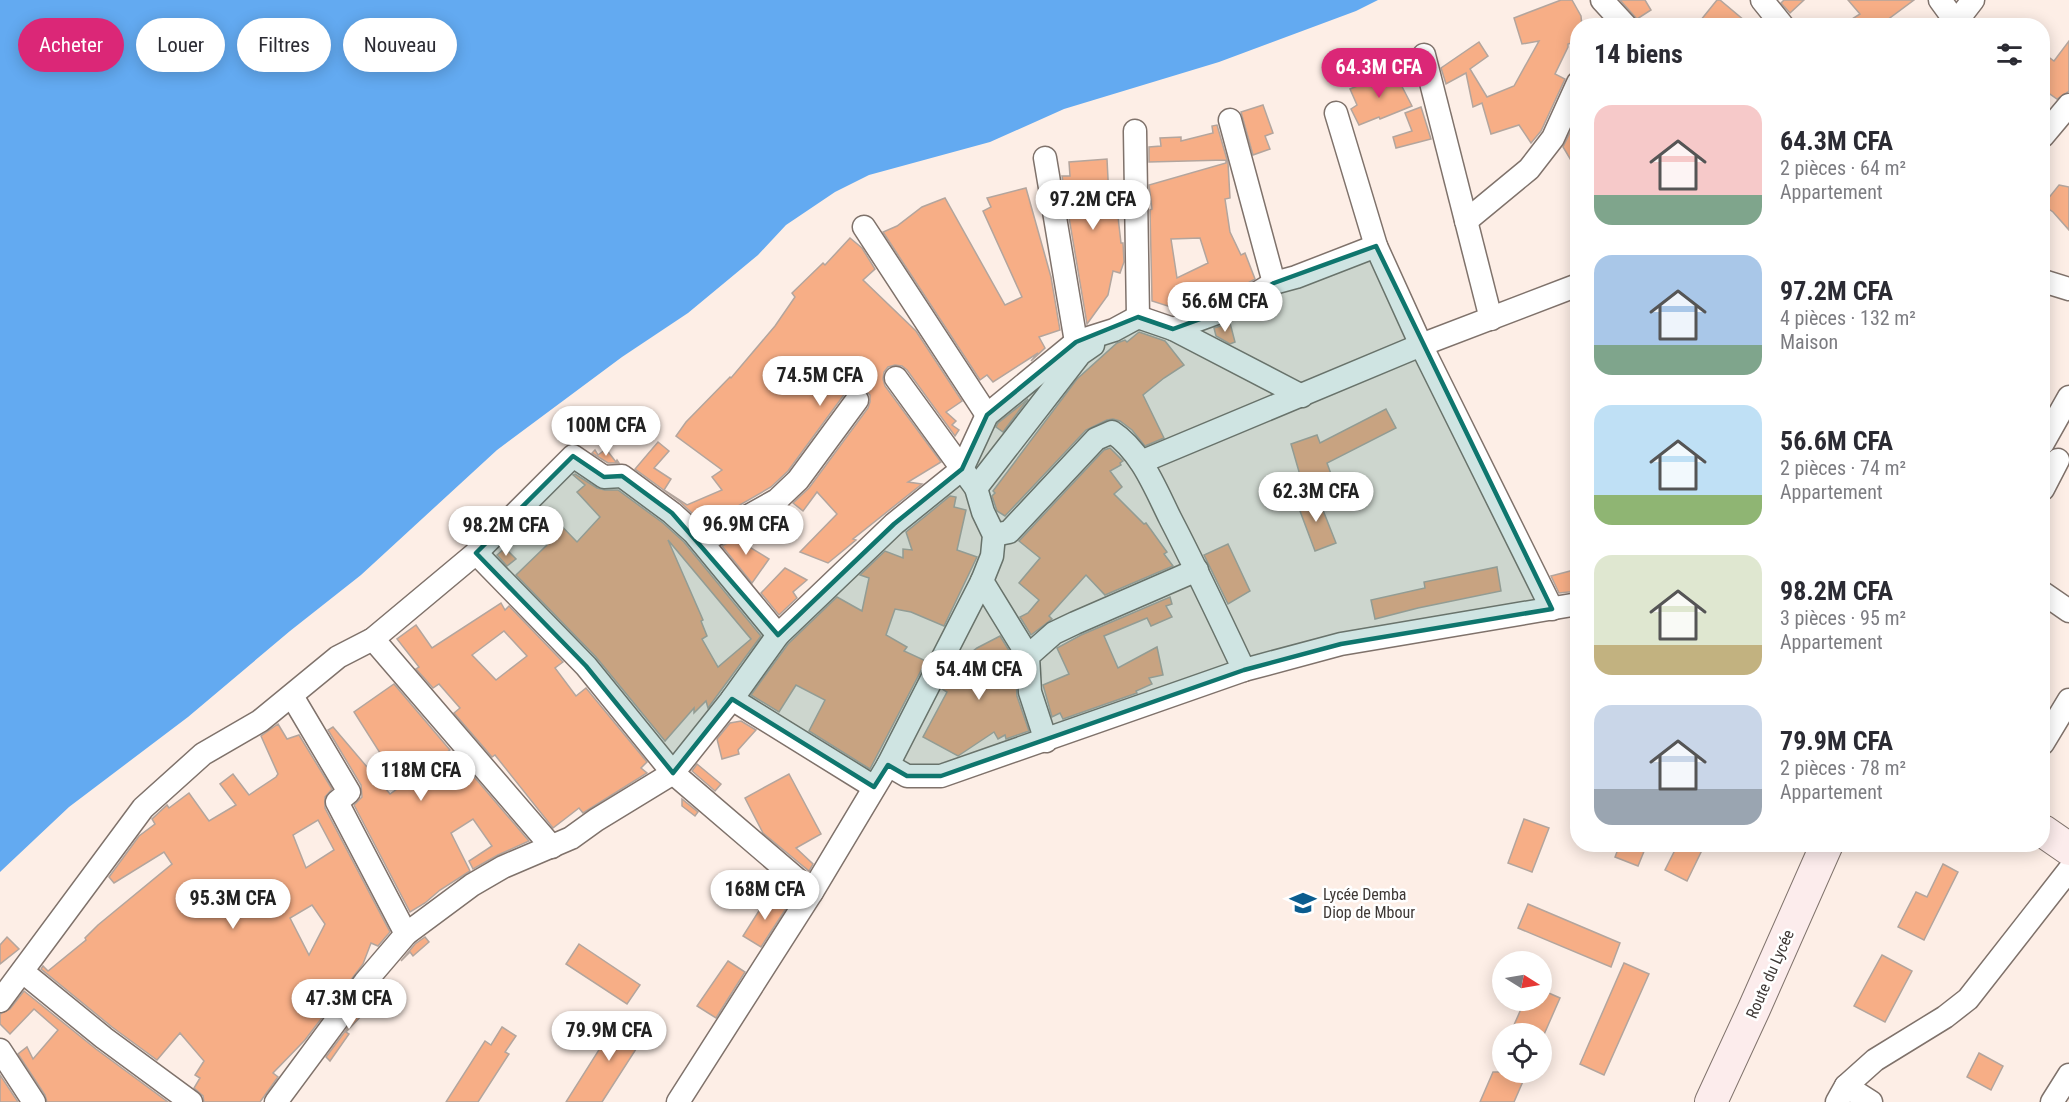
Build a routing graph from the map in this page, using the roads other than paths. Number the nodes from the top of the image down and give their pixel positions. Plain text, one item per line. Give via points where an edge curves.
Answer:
1 (1762, 0) edge
2 (1940, 0) edge
3 (1973, 0) edge
4 (1777, 18) edge
5 (1950, 18) edge
6 (1959, 18) edge
7 (1424, 55) dead end
8 (1570, 101) edge
9 (2069, 105) edge
10 (1336, 113) dead end
11 (1230, 120) dead end
12 (2050, 128) edge
13 (1135, 131) dead end
14 (1045, 158) dead end
15 (1466, 221) junction
16 (864, 227) dead end
17 (1376, 246) junction
18 (1274, 283) junction
19 (2050, 284) edge
20 (1570, 288) edge
21 (2069, 289) edge
22 (1138, 317) junction
23 (1491, 319) junction
24 (1173, 329) junction
25 (1114, 330) junction
26 (1076, 342) junction
27 (1421, 345) junction
28 (896, 378) dead end
29 (1302, 396) junction
30 (2069, 398) edge
31 (857, 400) dead end
32 (987, 415) junction
33 (2050, 431) edge
34 (2057, 460) edge
35 (1141, 462) junction
36 (962, 469) junction
37 (2050, 474) edge
38 (976, 488) junction
39 (994, 535) junction
40 (702, 542) junction
41 (476, 553) junction
42 (1197, 570) junction
43 (982, 581) junction
44 (2050, 598) edge
45 (1570, 606) edge
46 (1552, 609) junction
47 (2069, 610) edge
48 (778, 635) junction
49 (373, 639) junction
50 (1028, 656) junction
51 (1244, 670) junction
52 (292, 696) junction
53 (732, 699) junction
54 (2069, 701) edge
55 (2050, 732) edge
56 (1046, 741) junction
57 (888, 765) junction
58 (673, 773) junction
59 (874, 787) junction
60 (2050, 836) edge
61 (552, 847) junction
62 (2069, 849) edge
63 (1823, 852) edge
64 (2069, 870) edge
65 (812, 892) junction
66 (406, 934) junction
67 (23, 972) junction
68 (0, 1001) edge
69 (0, 1050) edge
70 (2069, 1075) edge
71 (1842, 1094) edge
72 (34, 1102) edge
73 (191, 1102) edge
74 (276, 1102) edge
75 (678, 1102) edge
76 (1711, 1102) edge
77 (1871, 1102) edge
78 (2052, 1102) edge

1 - 4 street
2 - 5 street
3 - 6 street
7 - 15 street
8 - 15 street via 1553,138 1529,169
9 - 12 street
10 - 17 street
11 - 18 street
13 - 22 street
14 - 26 street
15 - 23 street
16 - 32 street
17 - 18 street
17 - 27 street
18 - 24 street via 1236,306
19 - 21 street
20 - 23 street
22 - 24 street
22 - 25 street
23 - 27 street
24 - 29 street
25 - 26 street
25 - 38 street via 1080,354
26 - 32 street
27 - 29 street
27 - 46 street
28 - 36 street
29 - 35 street
30 - 33 street
31 - 40 street via 798,480 777,500
32 - 36 street
34 - 37 street
35 - 39 street via 1112,432 1096,439 1009,532
35 - 42 street
36 - 38 street
36 - 48 street via 894,524
38 - 39 street
39 - 43 street via 992,556
40 - 41 street via 672,513 622,476 604,477 573,456
40 - 48 street
41 - 49 street
41 - 58 street via 586,666
42 - 50 street via 1054,633
42 - 51 street
43 - 50 street
43 - 57 street
44 - 47 street
45 - 46 street
46 - 51 street via 1341,644
48 - 53 street
49 - 52 street via 338,657
49 - 61 street
50 - 56 street via 1030,692
51 - 56 street
52 - 66 street via 349,792 337,802
52 - 67 street via 260,721 203,754 143,808
53 - 58 street
53 - 59 street
54 - 55 street
56 - 57 street via 941,776 907,777
57 - 59 street
58 - 61 street
58 - 65 street
59 - 65 street
60 - 62 main road
61 - 66 street via 502,867
63 - 76 main road, Route du Lycée
64 - 71 street via 1968,999 1875,1060
65 - 75 street
66 - 74 street via 365,982
67 - 68 street
67 - 73 street
69 - 72 street
70 - 78 street
71 - 77 street

